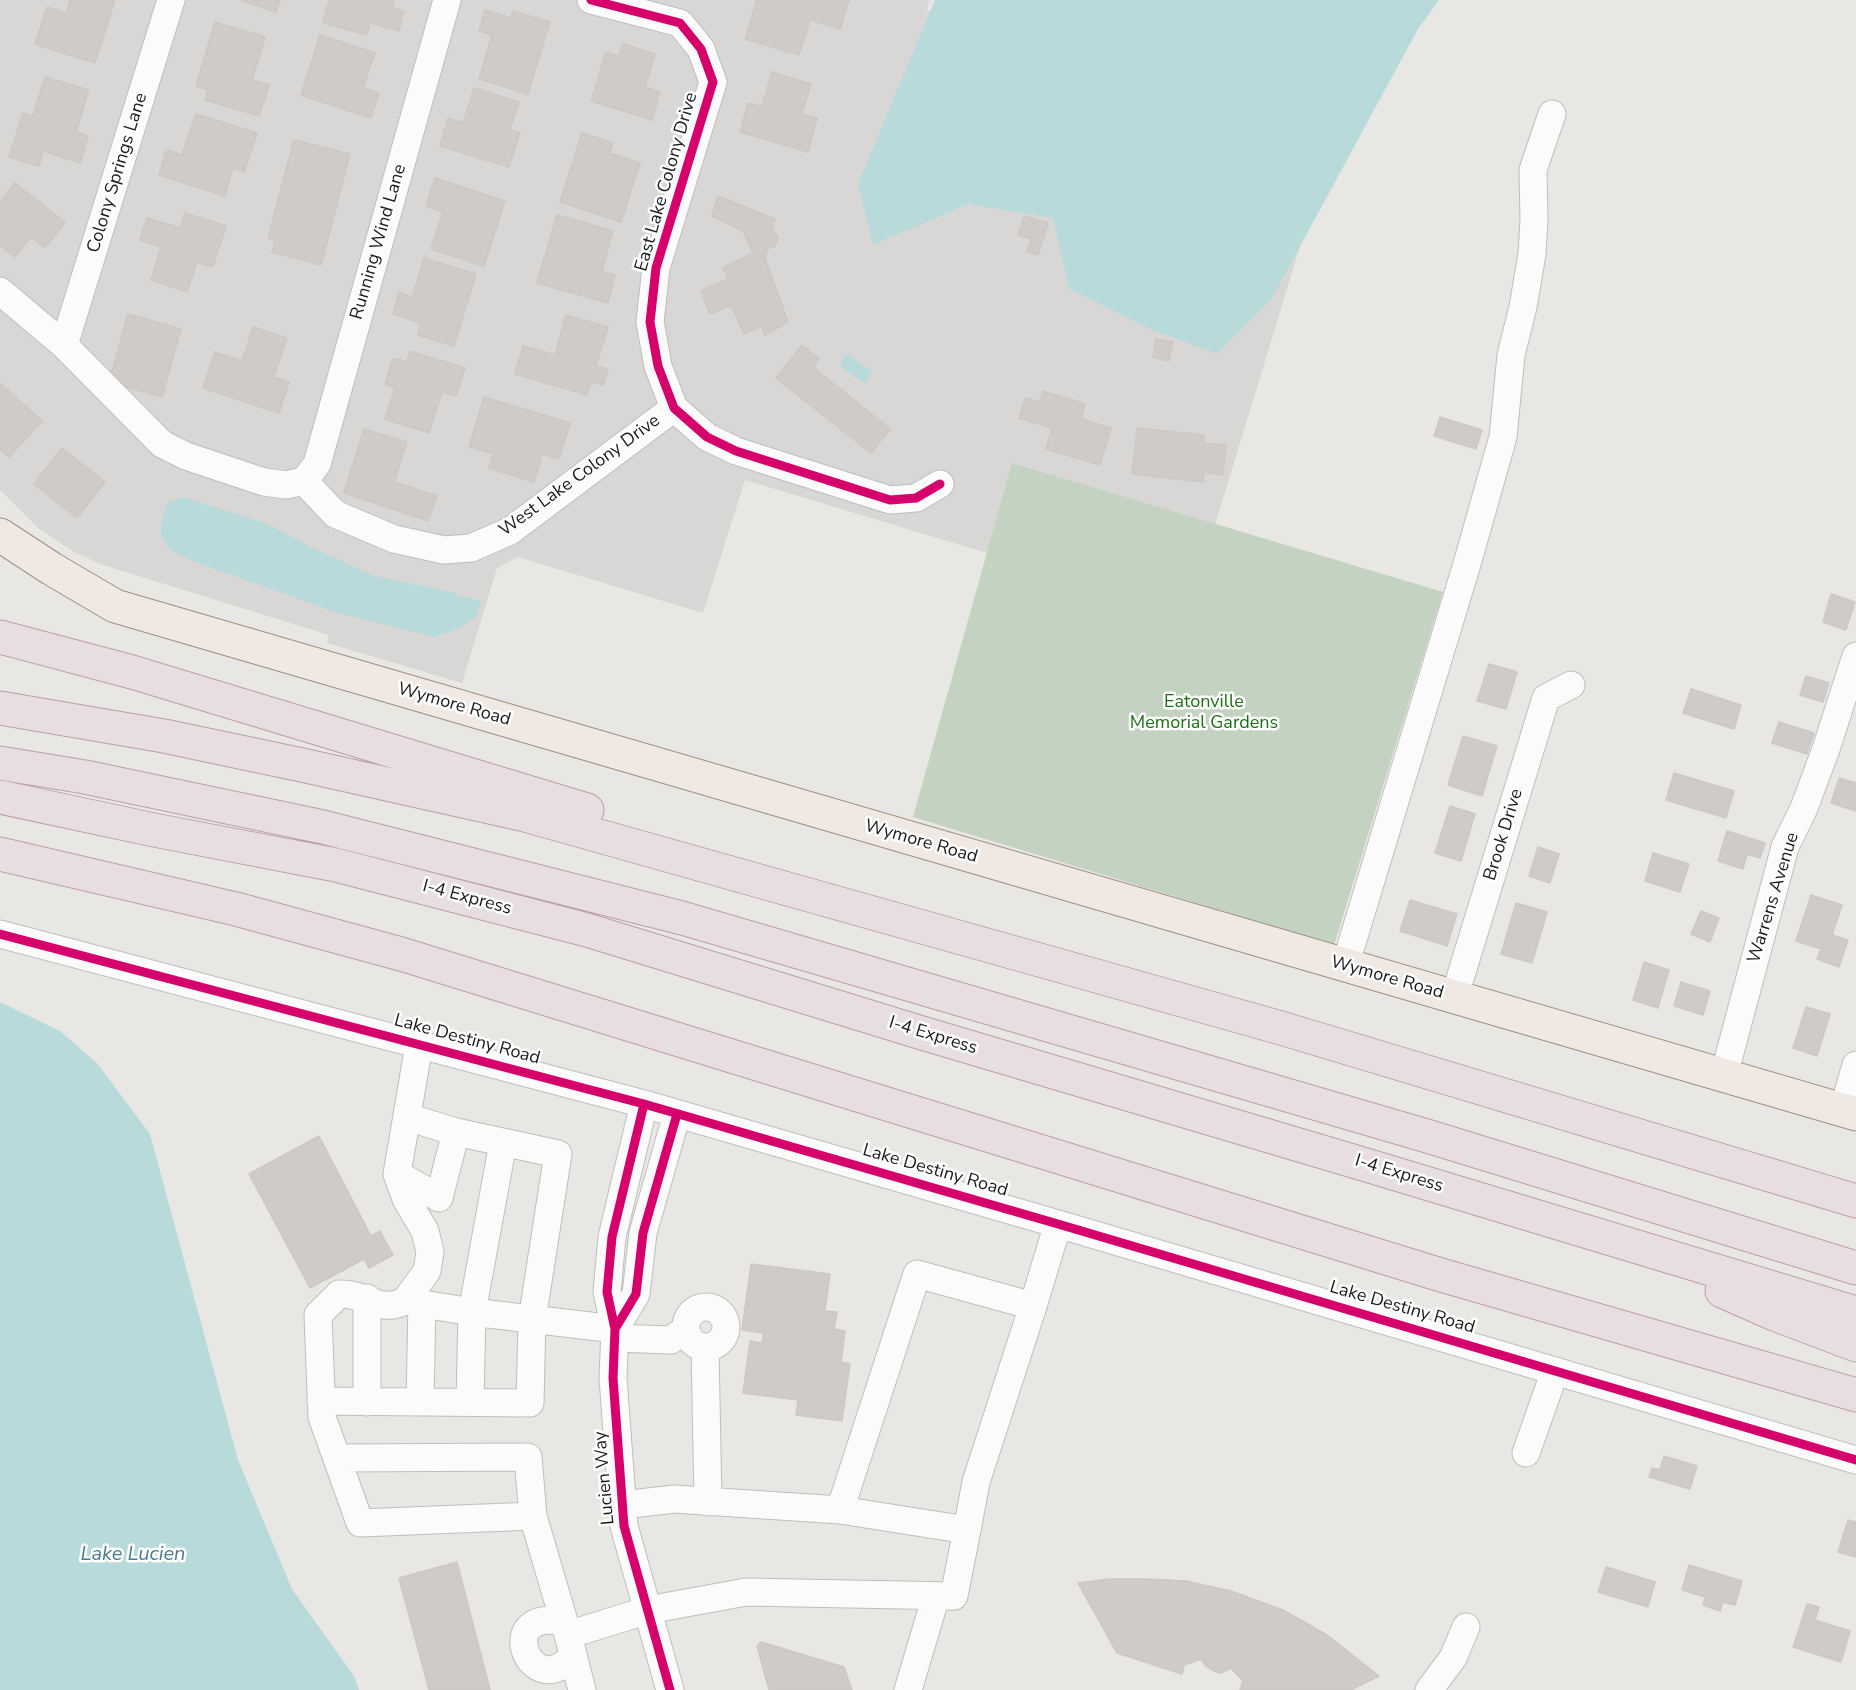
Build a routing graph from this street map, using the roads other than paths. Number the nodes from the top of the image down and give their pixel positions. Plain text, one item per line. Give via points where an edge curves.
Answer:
1 (171, 0) edge
2 (447, 0) edge
3 (591, 0) edge
4 (1552, 114) dead end
5 (0, 291) edge
6 (64, 345) junction
7 (674, 408) junction
8 (304, 481) junction
9 (940, 484) dead end
10 (0, 536) edge
11 (0, 637) edge
12 (0, 652) edge
13 (1856, 656) edge
14 (132, 672) junction
15 (1571, 685) dead end
16 (0, 708) edge
17 (0, 763) edge
18 (0, 797) edge
19 (0, 854) edge
20 (690, 861) junction
21 (0, 874) edge
22 (236, 909) junction
23 (0, 934) edge
24 (1345, 966) junction
25 (1454, 998) junction
26 (418, 1045) junction
27 (1856, 1065) edge
28 (1724, 1075) junction
29 (644, 1104) junction
30 (1850, 1112) edge
31 (677, 1114) junction
32 (407, 1117) junction
33 (456, 1132) junction
34 (503, 1143) junction
35 (398, 1174) junction
36 (1547, 1174) junction
37 (1856, 1201) edge
38 (1058, 1224) junction
39 (1586, 1231) junction
40 (1856, 1244) edge
41 (1856, 1268) edge
42 (367, 1298) junction
43 (413, 1302) junction
44 (1033, 1306) junction
45 (472, 1312) junction
46 (1856, 1313) edge
47 (532, 1320) junction
48 (686, 1329) junction
49 (615, 1334) junction
50 (1856, 1345) edge
51 (705, 1348) junction
52 (1555, 1371) junction
53 (1856, 1395) edge
54 (321, 1401) junction
55 (367, 1402) junction
56 (420, 1402) junction
57 (470, 1402) junction
58 (1526, 1453) dead end
59 (338, 1458) junction
60 (1856, 1460) edge
61 (708, 1502) junction
62 (624, 1504) junction
63 (840, 1510) junction
64 (533, 1516) junction
65 (967, 1530) junction
66 (936, 1596) junction
67 (648, 1610) junction
68 (1466, 1627) dead end
69 (568, 1637) junction
70 (582, 1690) edge
71 (670, 1690) edge
72 (908, 1690) edge
73 (1429, 1690) edge

1 - 6 street, Colony Springs Lane
2 - 8 street, Running Wind Lane via 316,464
3 - 7 street, East Lake Colony Drive via 680,23 701,49 713,82 656,268 652,300 650,322 658,366
4 - 24 street via 1533,170 1532,254 1511,355 1503,438
5 - 6 street
6 - 8 street via 162,444 264,482 286,485
7 - 8 street, West Lake Colony Drive via 510,531 471,548 444,550 393,539 335,514
7 - 9 street, East Lake Colony Drive via 707,437 736,451 890,500 916,498
10 - 24 main road, Wymore Road via 116,606
11 - 14 highway
12 - 14 highway
13 - 28 street, Warrens Avenue via 1826,749 1785,847
14 - 20 highway via 625,823
15 - 25 street, Brook Drive via 1546,698
16 - 20 highway via 302,765 525,815
17 - 36 highway, I-4 Express via 323,827 670,915
18 - 39 highway, I-4 Express via 336,865 587,930
19 - 22 highway
20 - 37 highway via 1281,1028
21 - 22 highway
22 - 53 highway via 401,954 1549,1308
23 - 26 street, Lake Destiny Road
24 - 25 main road, Wymore Road
25 - 28 main road, Wymore Road
26 - 29 street, Lake Destiny Road
26 - 32 street
27 - 30 street
28 - 30 main road, Wymore Road
29 - 31 street, Lake Destiny Road
29 - 49 street, Lucien Way via 612,1237 607,1292
31 - 38 street, Lake Destiny Road
31 - 49 street, Lucien Way via 643,1233 636,1294
32 - 33 street
32 - 35 street
33 - 34 street
33 - 35 street via 439,1198
34 - 45 street
34 - 47 street via 558,1154
35 - 43 street via 406,1199 424,1231 429,1252 428,1271
36 - 40 highway via 1584,1177
36 - 41 highway, I-4 Express
38 - 44 street
38 - 52 street, Lake Destiny Road
39 - 46 highway, I-4 Express
39 - 50 highway via 1774,1314
42 - 43 street via 381,1306
42 - 54 street via 339,1294 318,1315
42 - 55 street
43 - 45 street
43 - 56 street
44 - 63 street via 917,1274
44 - 65 street via 976,1482
45 - 47 street
45 - 57 street
47 - 49 street
47 - 57 street via 530,1403
48 - 49 street via 671,1340
48 - 51 street via 691,1342
48 - 51 street via 693,1311 706,1306 718,1310 726,1321 725,1335 716,1345
49 - 62 street, Lucien Way via 613,1378
51 - 61 street
52 - 58 street
52 - 60 street, Lake Destiny Road
54 - 55 street
54 - 59 street via 322,1417
55 - 56 street
56 - 57 street
59 - 64 street via 360,1523
59 - 64 street via 528,1457
61 - 62 street via 674,1499
61 - 63 street
62 - 67 street, Lucien Way via 624,1526
63 - 65 street
64 - 69 street
65 - 66 street via 954,1596
66 - 67 street via 746,1592
66 - 72 street
67 - 69 street
67 - 71 street, Lucien Way
68 - 73 street via 1453,1658
69 - 70 street

